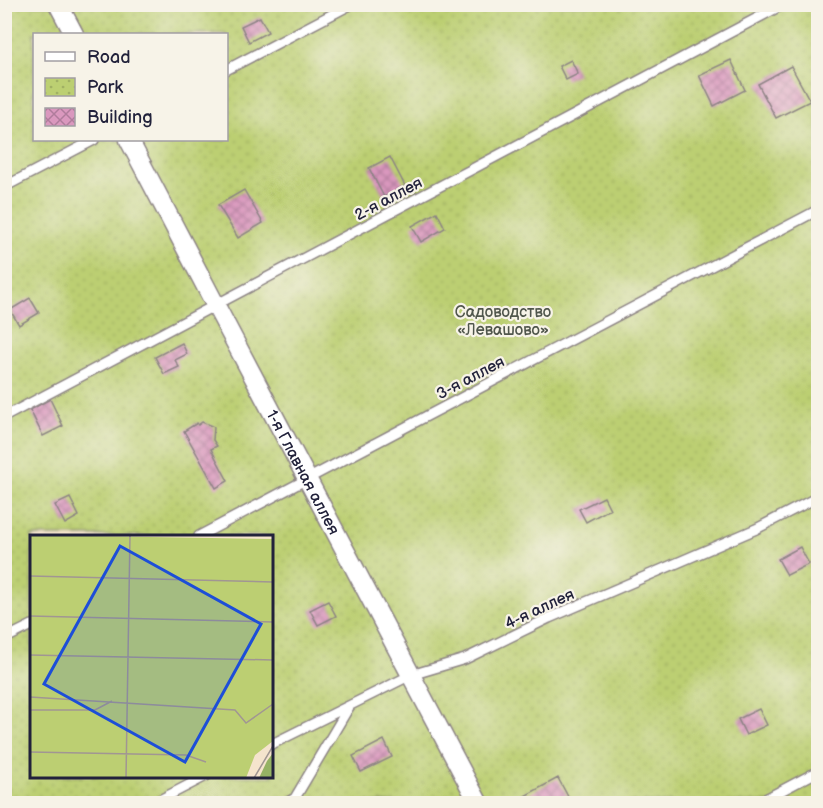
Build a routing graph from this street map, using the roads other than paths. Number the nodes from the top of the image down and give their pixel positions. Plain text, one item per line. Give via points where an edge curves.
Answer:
1 (58, 4) edge
2 (352, 4) edge
3 (784, 4) edge
4 (73, 33) edge
5 (228, 69) edge
6 (92, 141) edge
7 (130, 141) edge
8 (4, 187) edge
9 (819, 210) edge
10 (216, 306) junction
11 (4, 417) edge
12 (307, 479) junction
13 (819, 497) edge
14 (203, 535) edge
15 (30, 626) edge
16 (4, 639) edge
17 (411, 675) junction
18 (349, 707) junction
19 (273, 744) edge
20 (819, 772) edge
21 (204, 778) edge
22 (152, 804) edge
23 (285, 804) edge
24 (479, 804) edge
25 (756, 804) edge

1 - 4 street
2 - 5 lane
3 - 10 lane, 2-я аллея
6 - 8 lane
7 - 10 street, 1-я Главная аллея
9 - 12 lane, 3-я аллея
10 - 11 lane, 2-я аллея
10 - 12 street, 1-я Главная аллея
12 - 14 lane, 3-я аллея
12 - 17 street, 1-я Главная аллея
13 - 17 lane, 4-я аллея via 756,530 549,618 465,659
15 - 16 lane
17 - 18 lane, 4-я аллея
17 - 24 street, 1-я Главная аллея
18 - 19 lane, 4-я аллея
18 - 23 lane via 295,798
20 - 25 lane
21 - 22 lane

